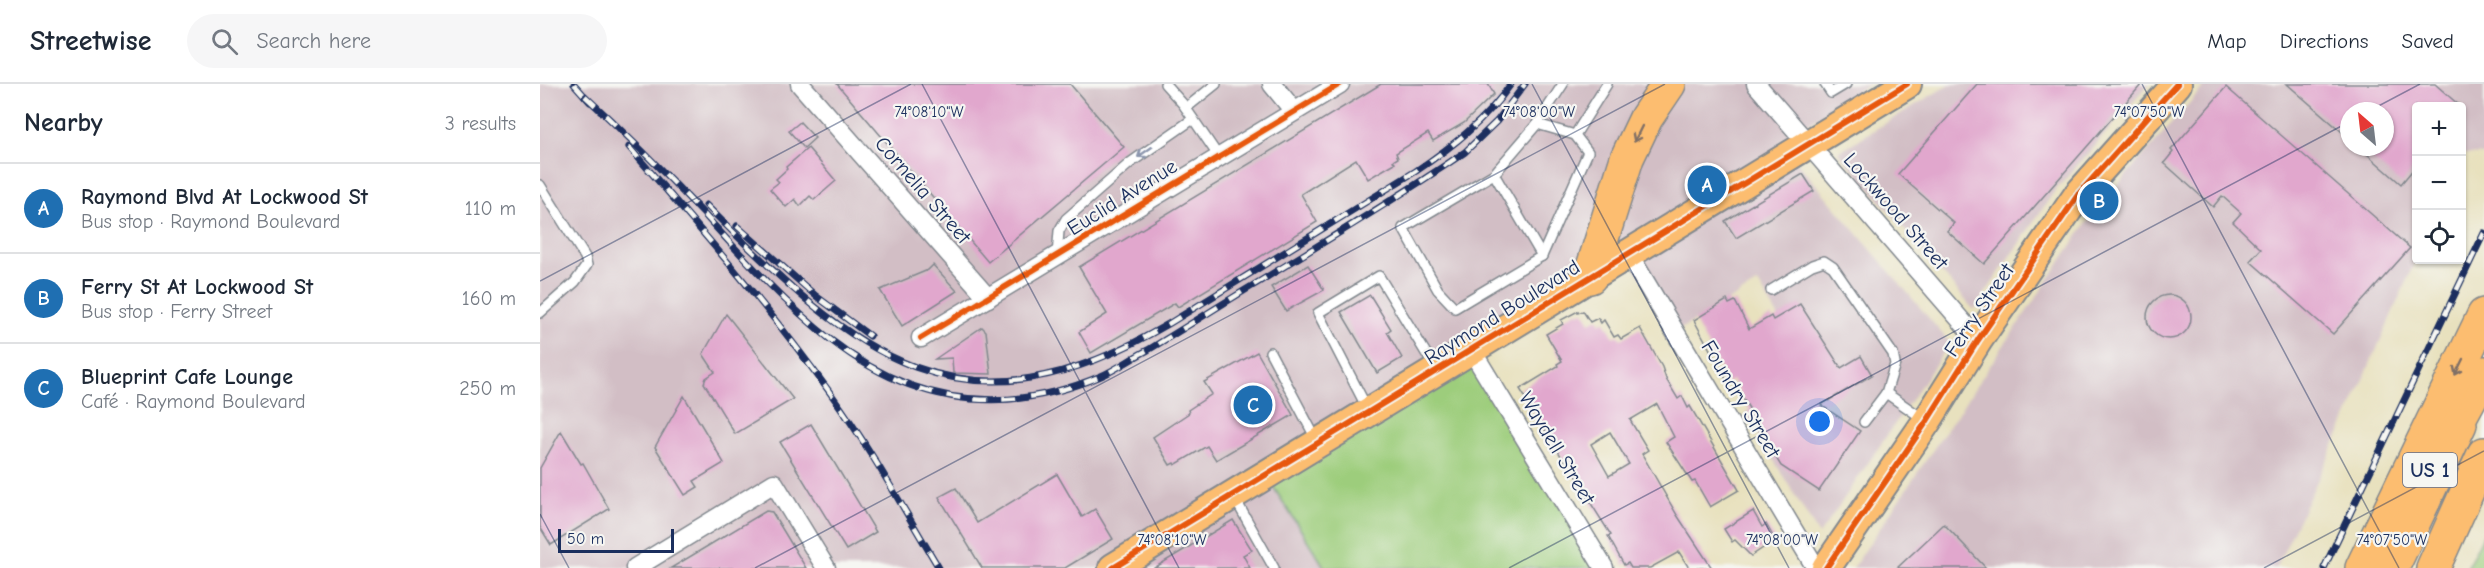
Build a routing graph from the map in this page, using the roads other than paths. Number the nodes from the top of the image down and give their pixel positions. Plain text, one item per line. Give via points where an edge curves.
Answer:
1 (800, 84) edge
2 (1165, 84) edge
3 (1216, 84) edge
4 (1272, 84) edge
5 (1340, 84) edge
6 (1563, 84) edge
7 (1607, 84) edge
8 (1669, 84) edge
9 (1756, 84) edge
10 (1826, 84) edge
11 (1846, 84) edge
12 (1908, 84) edge
13 (2177, 84) edge
14 (1186, 108) junction
15 (1294, 111) junction
16 (1193, 119) junction
17 (1537, 124) junction
18 (1575, 135) junction
19 (1808, 144) junction
20 (1219, 157) junction
21 (1494, 174) junction
22 (540, 185) edge
23 (1628, 253) junction
24 (1057, 256) junction
25 (1542, 256) junction
26 (1590, 277) junction
27 (1772, 290) dead end
28 (988, 298) junction
29 (540, 312) edge
30 (2484, 315) edge
31 (921, 338) dead end
32 (1978, 340) junction
33 (1472, 351) junction
34 (1270, 352) dead end
35 (1437, 372) junction
36 (2484, 373) edge
37 (1886, 393) junction
38 (1370, 413) junction
39 (2484, 419) edge
40 (1927, 421) junction
41 (1863, 423) dead end
42 (1319, 444) junction
43 (2484, 454) edge
44 (1234, 495) junction
45 (2484, 510) edge
46 (635, 568) edge
47 (826, 568) edge
48 (1113, 568) edge
49 (1274, 568) edge
50 (1604, 568) edge
51 (1816, 568) edge
52 (1826, 568) edge
53 (2362, 568) edge
54 (2378, 568) edge
55 (2392, 568) edge
56 (2414, 568) edge
57 (2433, 568) edge
58 (2455, 568) edge

1 - 28 street, Cornelia Street
2 - 14 lane
3 - 14 lane
4 - 15 street
5 - 15 street, Euclid Avenue
6 - 17 lane
7 - 18 lane
8 -> 26 highway via 1646,118 1627,158
9 - 19 street, Lockwood Street
10 - 11 lane via 1831,93
12 - 19 main road, Raymond Boulevard
13 - 32 main road, Ferry Street via 2078,195
14 - 16 lane
15 - 20 street, Euclid Avenue
16 - 20 lane
16 -> 24 lane via 1130,163 1066,219 1059,231
17 - 18 lane
17 - 21 lane
18 - 25 lane via 1588,152
19 - 23 main road, Raymond Boulevard
19 - 32 street, Lockwood Street
20 - 24 street, Euclid Avenue
21 - 25 lane
21 - 25 lane via 1403,228 1438,290 1455,308
22 - 29 lane via 587,265 575,282
23 - 26 main road, Raymond Boulevard
23 - 51 street, Foundry Street
24 - 28 street, Euclid Avenue
26 - 33 main road, Raymond Boulevard
27 - 37 lane via 1812,265 1824,261 1833,267 1893,354 1895,364
28 - 31 street, Euclid Avenue
30 -> 53 highway
32 - 40 main road, Ferry Street
33 - 35 main road, Raymond Boulevard
33 - 50 street, Waydell Street
34 - 42 lane
35 - 38 main road, Raymond Boulevard
35 - 38 lane via 1379,276 1318,313
36 - 54 highway, US 1
36 - 55 highway
37 - 40 lane
37 - 41 lane
38 - 42 main road, Raymond Boulevard
39 - 56 highway
40 - 52 main road, Ferry Street
42 - 44 main road, Raymond Boulevard
43 - 57 highway, US 1
44 - 48 main road, Raymond Boulevard
44 - 49 lane
45 - 58 highway
46 - 47 street via 774,483

